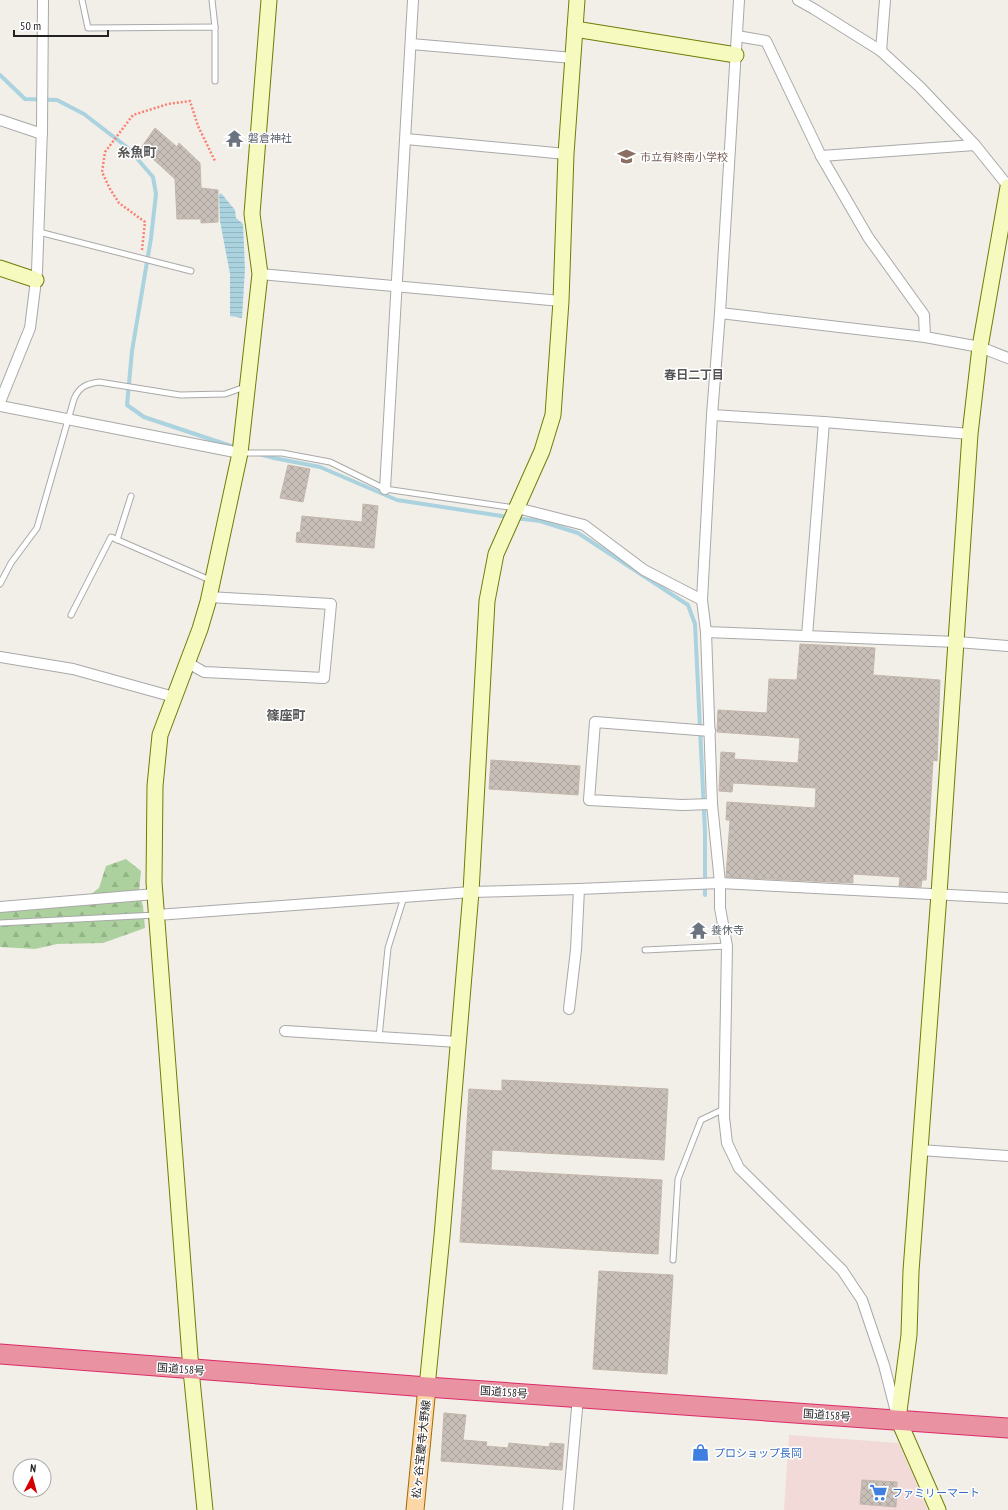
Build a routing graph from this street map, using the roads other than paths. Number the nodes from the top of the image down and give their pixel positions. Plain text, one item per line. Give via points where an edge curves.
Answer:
1 (43, 0) edge
2 (82, 0) edge
3 (212, 0) edge
4 (269, 0) edge
5 (413, 0) edge
6 (577, 0) edge
7 (739, 0) edge
8 (798, 0) edge
9 (885, 0) edge
10 (215, 27) junction
11 (575, 29) junction
12 (737, 36) junction
13 (411, 44) junction
14 (881, 51) junction
15 (736, 55) junction
16 (573, 58) junction
17 (214, 81) dead end
18 (0, 120) edge
19 (42, 134) junction
20 (406, 139) junction
21 (975, 145) junction
22 (566, 154) junction
23 (821, 156) junction
24 (1008, 186) edge
25 (1006, 208) edge
26 (38, 232) junction
27 (0, 268) edge
28 (191, 271) dead end
29 (260, 274) junction
30 (36, 280) junction
31 (397, 286) junction
32 (561, 301) junction
33 (720, 313) junction
34 (925, 336) junction
35 (980, 347) junction
36 (1008, 358) edge
37 (248, 386) junction
38 (0, 402) edge
39 (0, 406) edge
40 (712, 416) junction
41 (69, 419) junction
42 (824, 422) junction
43 (970, 434) junction
44 (240, 453) junction
45 (385, 489) junction
46 (131, 496) dead end
47 (517, 508) junction
48 (117, 540) junction
49 (213, 581) junction
50 (0, 584) edge
51 (209, 597) junction
52 (702, 600) junction
53 (71, 615) dead end
54 (706, 632) junction
55 (807, 636) junction
56 (957, 642) junction
57 (1008, 646) edge
58 (0, 657) edge
59 (188, 663) junction
60 (174, 697) junction
61 (710, 731) junction
62 (712, 804) junction
63 (720, 883) junction
64 (579, 889) junction
65 (471, 892) junction
66 (155, 894) junction
67 (939, 894) junction
68 (404, 897) junction
69 (1008, 898) edge
70 (0, 907) edge
71 (157, 915) junction
72 (0, 923) edge
73 (727, 946) junction
74 (645, 950) dead end
75 (569, 1010) dead end
76 (285, 1031) dead end
77 (379, 1037) junction
78 (458, 1042) junction
79 (724, 1109) junction
80 (920, 1150) junction
81 (1008, 1156) edge
82 (673, 1260) dead end
83 (0, 1354) edge
84 (191, 1370) junction
85 (427, 1387) junction
86 (578, 1398) junction
87 (898, 1419) junction
88 (1008, 1428) edge
89 (205, 1510) edge
90 (414, 1510) edge
91 (568, 1510) edge
92 (938, 1510) edge

1 - 19 street
2 - 10 lane via 88,28
3 - 10 lane
4 - 29 street via 252,214
5 - 13 street
6 - 11 street
7 - 12 street
8 - 14 street
9 - 14 street
10 - 17 lane
11 - 15 street
11 - 16 street
12 - 15 street
12 - 23 street via 766,41
13 - 16 street
13 - 20 street
14 - 21 street via 920,87
15 - 33 street
16 - 22 street
18 - 19 street
19 - 26 street
20 - 22 street
20 - 31 street
21 - 23 street
21 - 24 street
22 - 32 street
23 - 34 street via 868,237 924,315
24 - 25 street
25 - 35 street
26 - 28 lane
26 - 30 street
27 - 30 street
29 - 31 street
29 - 37 street
30 - 38 street via 30,328
31 - 32 street
31 - 45 street
32 - 47 street via 553,414 542,451
33 - 34 street
33 - 40 street
34 - 35 street
35 - 36 street
35 - 43 street
37 - 41 lane via 225,394 180,395 99,382 78,390
37 - 44 street
39 - 41 street
40 - 42 street
40 - 52 street
41 - 44 street
41 - 50 lane via 37,528 11,563
42 - 43 street
42 - 55 street
43 - 56 street
44 - 45 lane via 282,453 330,462
44 - 49 street
45 - 47 lane
46 - 48 lane
47 - 52 street via 584,525 644,570
47 - 65 street via 496,554 487,601
48 - 49 lane
48 - 53 lane via 111,537
49 - 51 street
51 - 59 street
51 - 59 street via 330,604 324,678 204,672
52 - 54 street
54 - 55 street
54 - 61 street
55 - 56 street
56 - 57 street
56 - 67 street
58 - 60 street via 73,669
59 - 60 street
60 - 66 street via 160,735 154,786
61 - 62 street
61 - 62 street via 595,722 589,800
62 - 63 street
63 - 64 street
63 - 67 street
63 - 73 street via 720,908
64 - 65 street
64 - 75 street via 576,950
65 - 68 street
65 - 78 street
66 - 70 street
66 - 71 street
67 - 69 street
67 - 80 street
68 - 71 street
68 - 77 lane via 388,948
71 - 72 lane
71 - 84 street
73 - 74 lane
73 - 79 street
76 - 77 street
77 - 78 street
78 - 85 street
79 - 82 lane via 701,1120 678,1179
79 - 87 street via 727,1143 739,1168 842,1270 862,1300 884,1365
80 - 81 street
80 - 87 street via 909,1335
83 - 84 highway, 国道158号
84 - 85 highway, 国道158号
84 - 89 street
85 - 86 highway, 国道158号
85 - 90 main road, 松ヶ谷宝慶寺大野線
86 - 87 highway, 国道158号
86 - 91 street
87 - 88 highway, 国道158号
87 - 92 street

